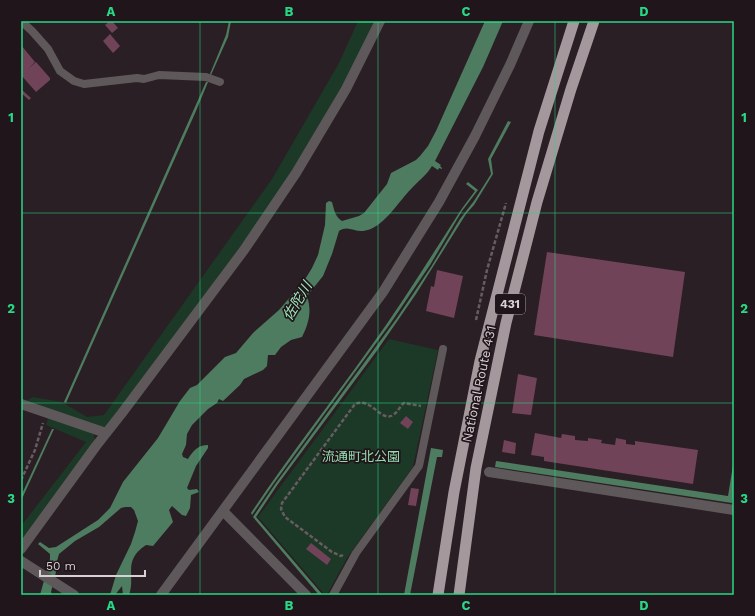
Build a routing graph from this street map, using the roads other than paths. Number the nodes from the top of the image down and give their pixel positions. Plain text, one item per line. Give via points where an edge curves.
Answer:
1 (21, 21) edge
2 (380, 21) edge
3 (529, 21) edge
4 (574, 21) edge
5 (594, 21) edge
6 (220, 82) dead end
7 (443, 349) dead end
8 (21, 404) edge
9 (106, 433) junction
10 (489, 472) dead end
11 (734, 510) edge
12 (223, 511) junction
13 (21, 549) edge
14 (22, 561) edge
15 (74, 595) edge
16 (161, 595) edge
17 (306, 595) edge
18 (333, 595) edge
19 (438, 595) edge
20 (459, 595) edge

1 - 6 lane via 48,49 60,71 74,81 84,84 159,75 206,78
2 - 9 street via 346,89 280,198 223,279
3 - 12 street via 475,136 439,202 387,286
4 - 19 highway, National Route 431 / 431 via 539,131 480,361 454,492
5 - 20 highway, National Route 431 / 431 via 537,202 506,323 476,468
7 - 18 lane via 419,466 356,553
8 - 9 street
9 - 13 street
10 - 11 street
12 - 16 street
12 - 17 street
14 - 15 street

